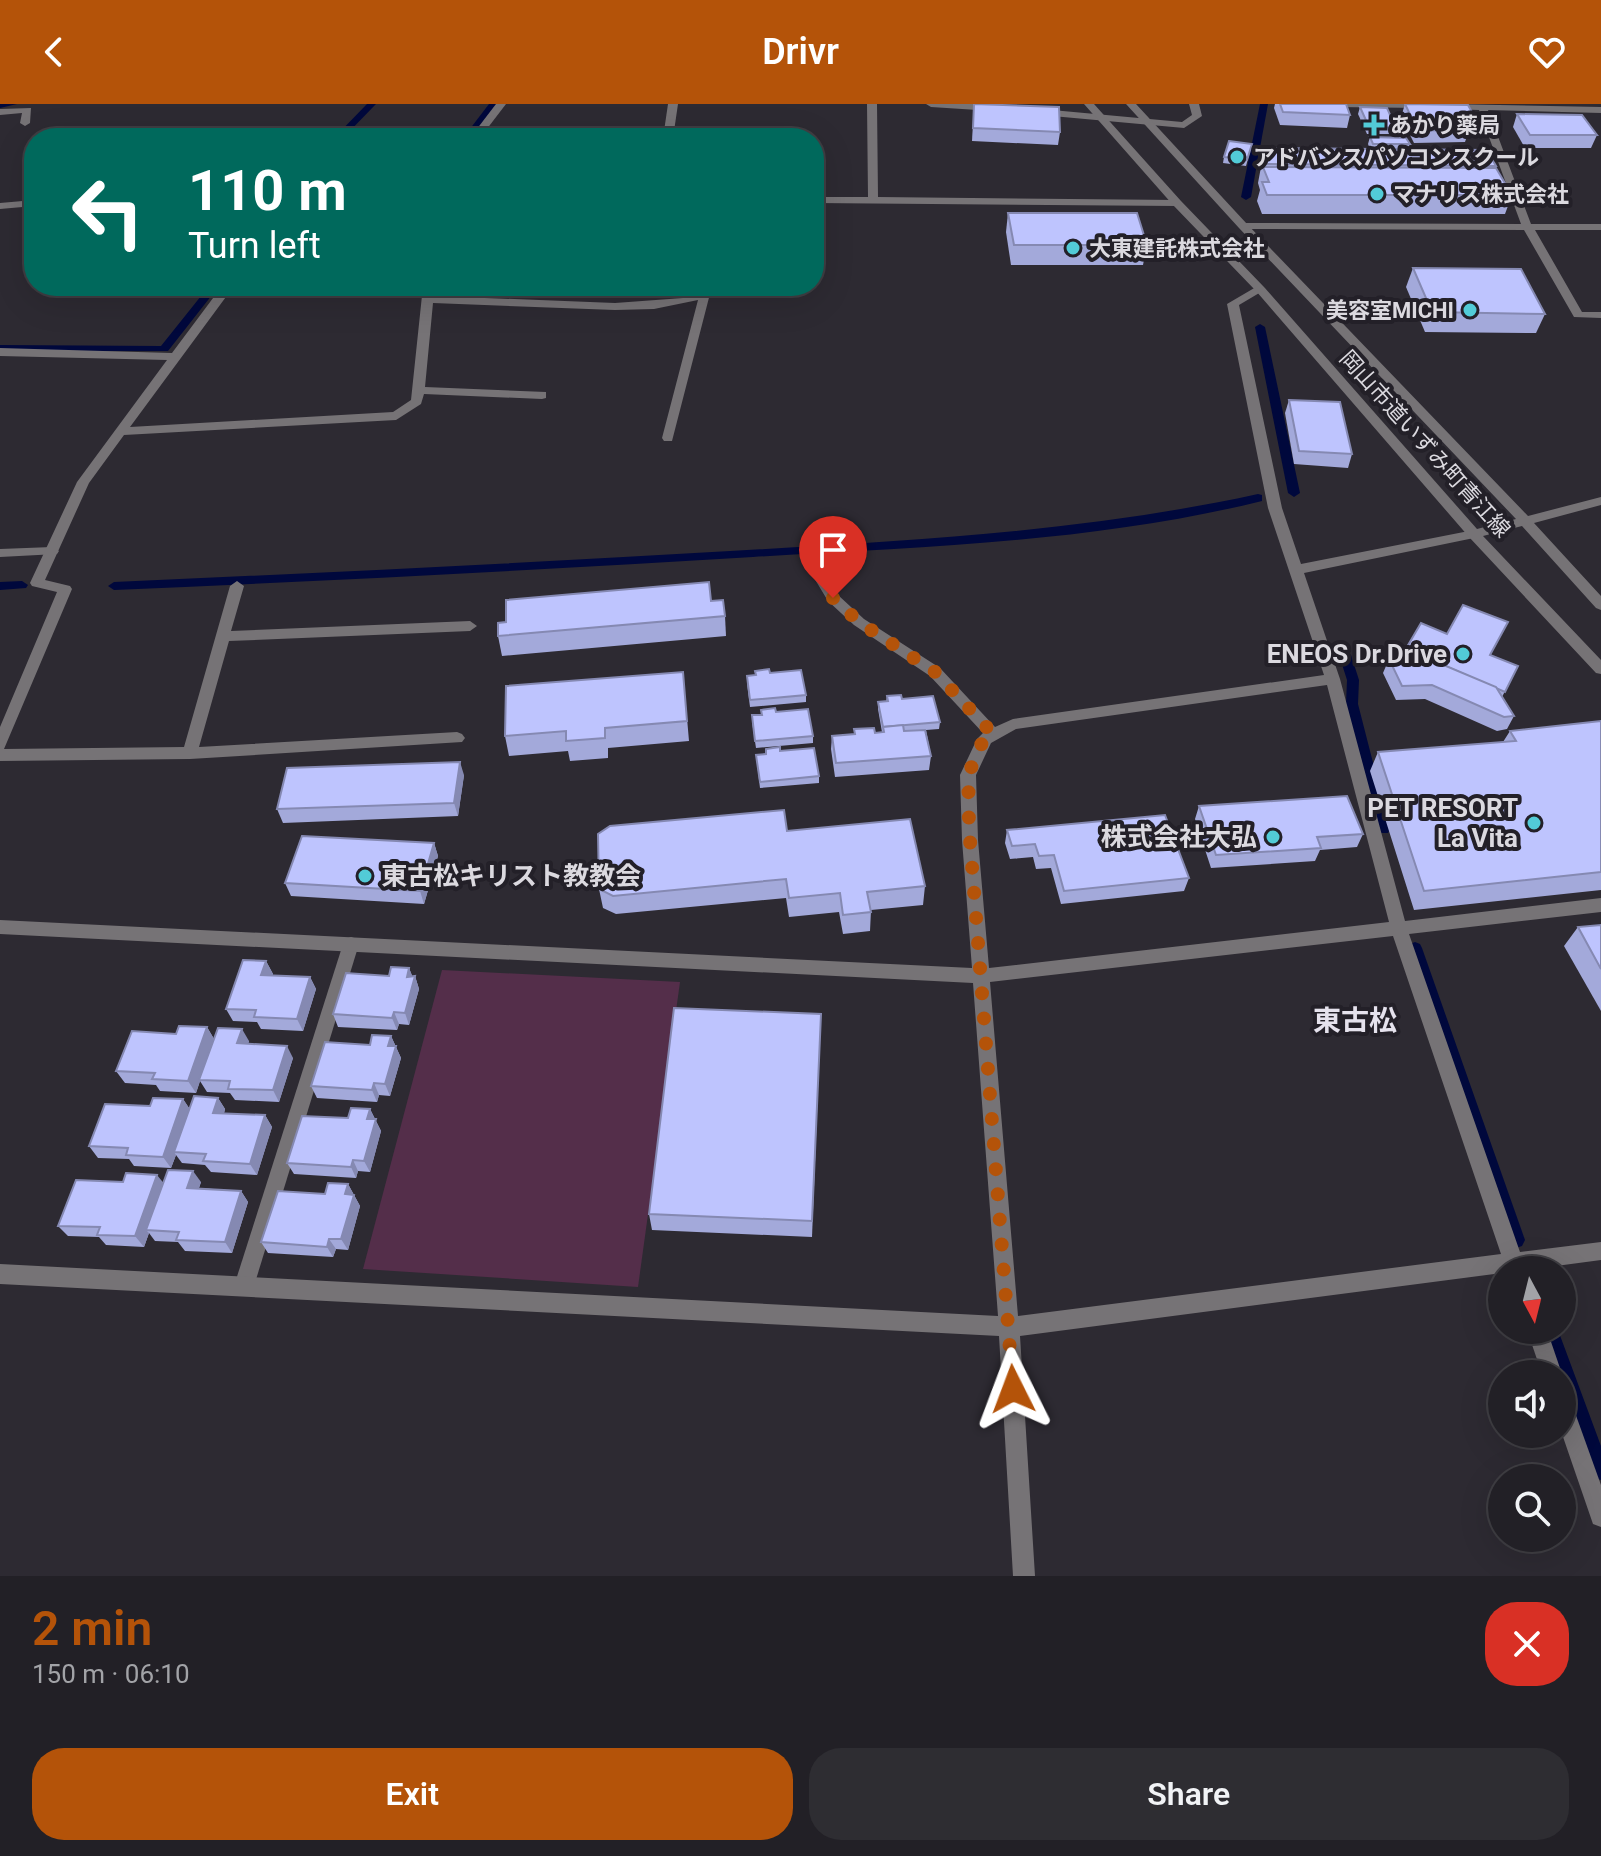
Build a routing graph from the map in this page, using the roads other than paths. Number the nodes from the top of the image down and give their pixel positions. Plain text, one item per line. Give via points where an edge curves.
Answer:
1 (501, 104) edge
2 (673, 104) edge
3 (872, 104) edge
4 (931, 104) edge
5 (1089, 104) edge
6 (1131, 104) edge
7 (1194, 104) edge
8 (1334, 104) edge
9 (1482, 106) junction
10 (1010, 110) edge
11 (1601, 110) edge
12 (1026, 111) edge
13 (0, 112) edge
14 (1099, 116) junction
15 (1148, 122) junction
16 (25, 123) dead end
17 (483, 128) edge
18 (669, 128) edge
19 (824, 200) edge
20 (873, 200) junction
21 (1177, 203) junction
22 (24, 204) edge
23 (0, 206) edge
24 (1243, 226) junction
25 (1527, 226) junction
26 (1601, 227) edge
27 (1260, 289) junction
28 (221, 296) edge
29 (428, 296) edge
30 (473, 296) edge
31 (700, 296) edge
32 (704, 296) edge
33 (1601, 315) edge
34 (0, 352) edge
35 (175, 357) junction
36 (419, 390) junction
37 (542, 395) dead end
38 (121, 431) junction
39 (668, 438) dead end
40 (1601, 501) edge
41 (1526, 522) junction
42 (1474, 534) junction
43 (52, 551) junction
44 (0, 553) edge
45 (812, 563) dead end
46 (1296, 570) junction
47 (237, 586) dead end
48 (1601, 605) edge
49 (470, 626) dead end
50 (223, 636) junction
51 (1601, 669) edge
52 (1333, 679) junction
53 (993, 734) junction
54 (457, 738) dead end
55 (0, 745) edge
56 (190, 753) junction
57 (0, 755) edge
58 (1601, 905) edge
59 (0, 927) edge
60 (1399, 929) junction
61 (351, 944) junction
62 (979, 976) junction
63 (1601, 1251) edge
64 (1511, 1256) edge
65 (1572, 1256) edge
66 (1488, 1269) edge
67 (0, 1274) edge
68 (244, 1286) junction
69 (1009, 1327) junction
70 (1576, 1444) edge
71 (1601, 1516) edge
72 (1024, 1576) edge

1 - 17 street
2 - 18 street
3 - 20 street
4 - 10 street
5 - 14 street, 岡山市道いずみ町青江線
6 - 15 street, 岡山市道いずみ町青江線
7 - 15 street via 1197,116 1184,125
8 - 9 street
9 - 11 street
9 - 25 street
12 - 14 street
13 - 16 street via 28,110
14 - 15 street
14 - 21 street, 岡山市道いずみ町青江線
15 - 24 street, 岡山市道いずみ町青江線
19 - 20 street
20 - 21 street
21 - 27 street, 岡山市道いずみ町青江線
22 - 23 street
24 - 25 street
24 - 41 street, 岡山市道いずみ町青江線
25 - 26 street
25 - 33 street via 1578,315
27 - 42 street, 岡山市道いずみ町青江線
27 - 46 street via 1233,304 1275,508
28 - 35 street
29 - 36 street
30 - 31 street via 623,306 676,304
32 - 39 street
34 - 35 street
35 - 38 street
36 - 37 street
36 - 38 street via 417,401 396,416
38 - 43 street via 83,482
40 - 41 street
41 - 42 street
41 - 48 street, 岡山市道いずみ町青江線
42 - 46 street
42 - 51 street, 岡山市道いずみ町青江線
43 - 44 street
43 - 55 street via 37,583 65,589
45 - 53 street via 833,598 859,622 935,672
46 - 52 street
47 - 50 street
49 - 50 street
50 - 56 street
52 - 53 street via 1013,724
52 - 60 street
53 - 62 street via 985,739 968,775
54 - 56 street
56 - 57 street
58 - 60 street
59 - 61 street
60 - 62 street
60 - 64 street
61 - 62 street
61 - 68 street
62 - 69 street
63 - 65 street
66 - 69 street
67 - 68 street
68 - 69 street
69 - 72 street
70 - 71 street

